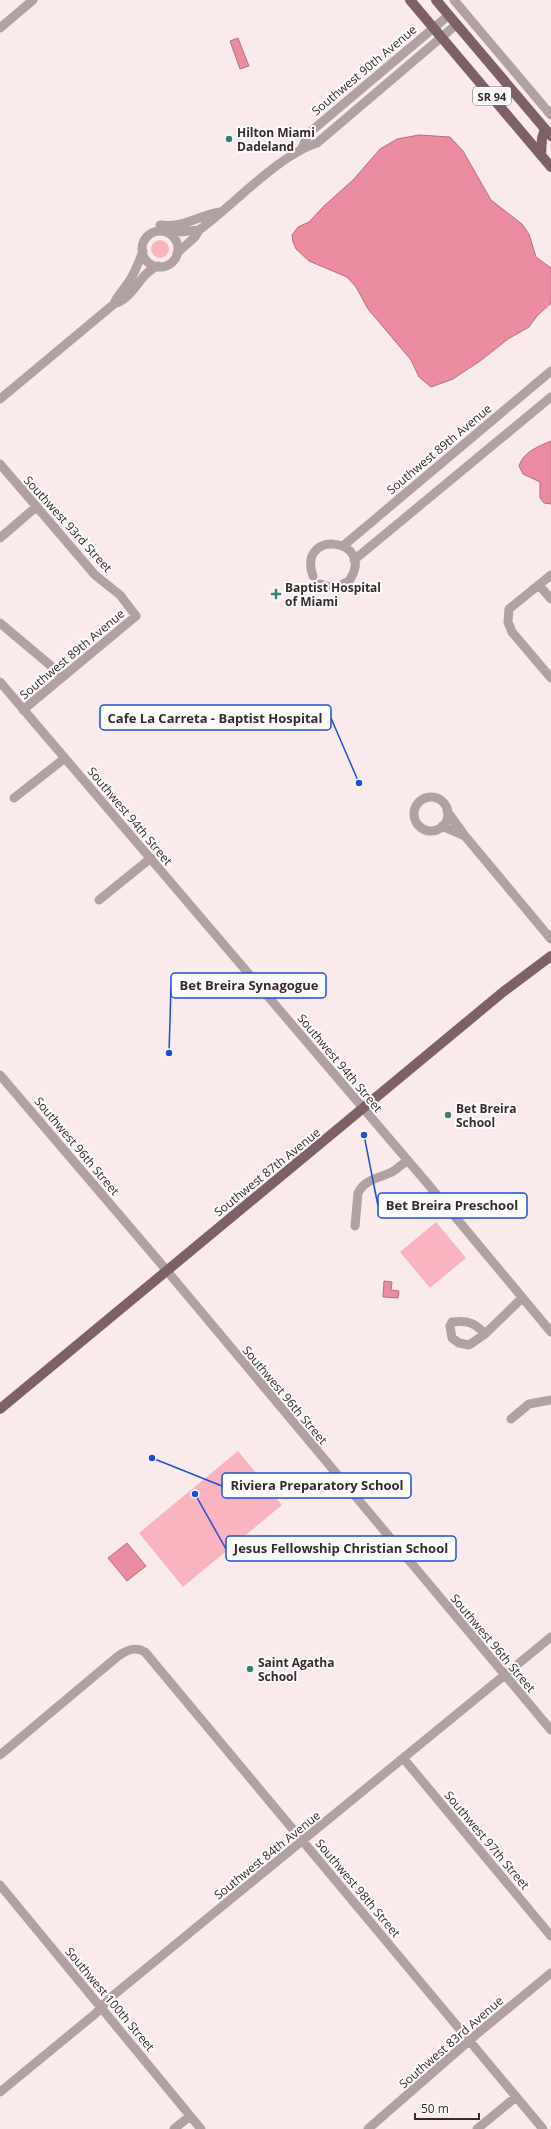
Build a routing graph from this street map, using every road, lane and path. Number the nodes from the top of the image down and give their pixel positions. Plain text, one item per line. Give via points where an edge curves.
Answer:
1 (33, 0) edge
2 (410, 0) edge
3 (436, 0) edge
4 (454, 0) edge
5 (449, 15) junction
6 (457, 24) junction
7 (434, 27) junction
8 (0, 28) edge
9 (442, 37) junction
10 (551, 115) edge
11 (549, 130) edge
12 (302, 148) junction
13 (541, 155) junction
14 (551, 167) edge
15 (221, 212) junction
16 (160, 225) dead end
17 (200, 230) junction
18 (169, 233) junction
19 (143, 251) junction
20 (177, 253) junction
21 (158, 266) junction
22 (114, 304) junction
23 (551, 371) edge
24 (551, 397) edge
25 (0, 399) edge
26 (0, 464) edge
27 (36, 507) junction
28 (0, 538) edge
29 (343, 546) junction
30 (354, 560) junction
31 (551, 575) edge
32 (313, 576) dead end
33 (320, 584) dead end
34 (539, 585) junction
35 (551, 599) edge
36 (136, 616) joint
37 (0, 622) edge
38 (62, 678) junction
39 (551, 678) edge
40 (0, 682) edge
41 (24, 710) junction
42 (65, 758) junction
43 (14, 798) dead end
44 (447, 811) junction
45 (442, 826) junction
46 (465, 836) junction
47 (150, 858) junction
48 (99, 900) dead end
49 (551, 939) edge
50 (551, 956) edge
51 (0, 1075) edge
52 (363, 1109) junction
53 (407, 1161) junction
54 (355, 1226) dead end
55 (167, 1271) junction
56 (522, 1298) junction
57 (551, 1332) edge
58 (485, 1334) dead end
59 (551, 1400) edge
60 (1, 1407) edge
61 (511, 1419) dead end
62 (551, 1637) edge
63 (505, 1675) junction
64 (551, 1730) edge
65 (0, 1755) edge
66 (404, 1759) junction
67 (303, 1841) junction
68 (0, 1885) edge
69 (551, 1936) edge
70 (551, 1973) edge
71 (102, 2007) junction
72 (470, 2041) junction
73 (0, 2092) edge
74 (516, 2097) junction
75 (190, 2116) junction
76 (371, 2128) edge
77 (174, 2129) edge
78 (201, 2129) edge
79 (477, 2129) edge
80 (543, 2129) edge

1 - 8 street
2 - 7 main road, SR 94
3 - 5 main road, SR 94
4 - 10 street
5 - 6 main road, SR 94
5 - 7 street, Southwest 90th Avenue
6 - 9 street, Southwest 90th Avenue
6 - 11 main road, SR 94
7 - 9 main road, SR 94
7 - 12 street, Southwest 90th Avenue via 309,132
9 - 12 street, Southwest 90th Avenue via 317,143
9 - 13 main road, SR 94
11 - 13 main road via 542,138
12 - 15 street, Southwest 90th Avenue
13 - 14 main road, SR 94
15 - 16 street, Southwest 90th Avenue via 180,226
15 - 17 street, Southwest 90th Avenue
17 - 18 street
17 - 20 street, Southwest 90th Avenue via 196,237
18 - 19 street via 158,231 150,235 144,241
18 - 20 street via 177,244
19 - 21 street via 148,261
19 - 22 street via 134,274
20 - 21 street via 169,264
21 - 22 street via 146,272 126,297
22 - 25 street
23 - 29 street, Southwest 89th Avenue
24 - 30 street
26 - 27 street, Southwest 93rd Street
27 - 28 street
27 - 36 street, Southwest 93rd Street via 95,575 120,595
29 - 30 street via 348,549
29 - 32 street via 329,543 317,550 311,562
30 - 33 street via 355,568 348,581 335,588
31 - 34 street
34 - 35 street
34 - 39 street via 509,609 508,622 512,632
36 - 38 street, Southwest 89th Avenue
37 - 38 street
38 - 41 street, Southwest 89th Avenue
40 - 41 street, Southwest 94th Street
41 - 42 street, Southwest 94th Street
42 - 43 street
42 - 47 street, Southwest 94th Street
44 - 45 street
44 - 45 street via 441,801 431,797 420,801 415,810 415,820 422,828 432,830
44 - 46 street
45 - 46 street
46 - 49 street
47 - 48 street
47 - 52 street, Southwest 94th Street
50 - 52 main road, Southwest 87th Avenue via 503,992
51 - 55 street, Southwest 96th Street
52 - 53 street, Southwest 94th Street
52 - 55 main road, Southwest 87th Avenue
53 - 54 street via 392,1172 369,1181 360,1189
53 - 56 street, Southwest 94th Street
55 - 60 main road, Southwest 87th Avenue
55 - 63 street, Southwest 96th Street
56 - 57 street, Southwest 94th Street
56 - 58 street
59 - 61 street via 529,1404
62 - 63 street, Southwest 84th Avenue
63 - 64 street, Southwest 96th Street
63 - 66 street, Southwest 84th Avenue
65 - 67 street, Southwest 98th Street via 117,1657 136,1648 150,1656
66 - 67 street, Southwest 84th Avenue
66 - 69 street, Southwest 97th Street
67 - 71 street, Southwest 84th Avenue
67 - 72 street, Southwest 98th Street
68 - 71 street, Southwest 100th Street
70 - 72 street, Southwest 83rd Avenue
71 - 73 street, Southwest 84th Avenue
71 - 75 street, Southwest 100th Street
72 - 74 street, Southwest 98th Street
72 - 76 street, Southwest 83rd Avenue
74 - 79 street
74 - 80 street, Southwest 98th Street
75 - 77 street
75 - 78 street, Southwest 100th Street

